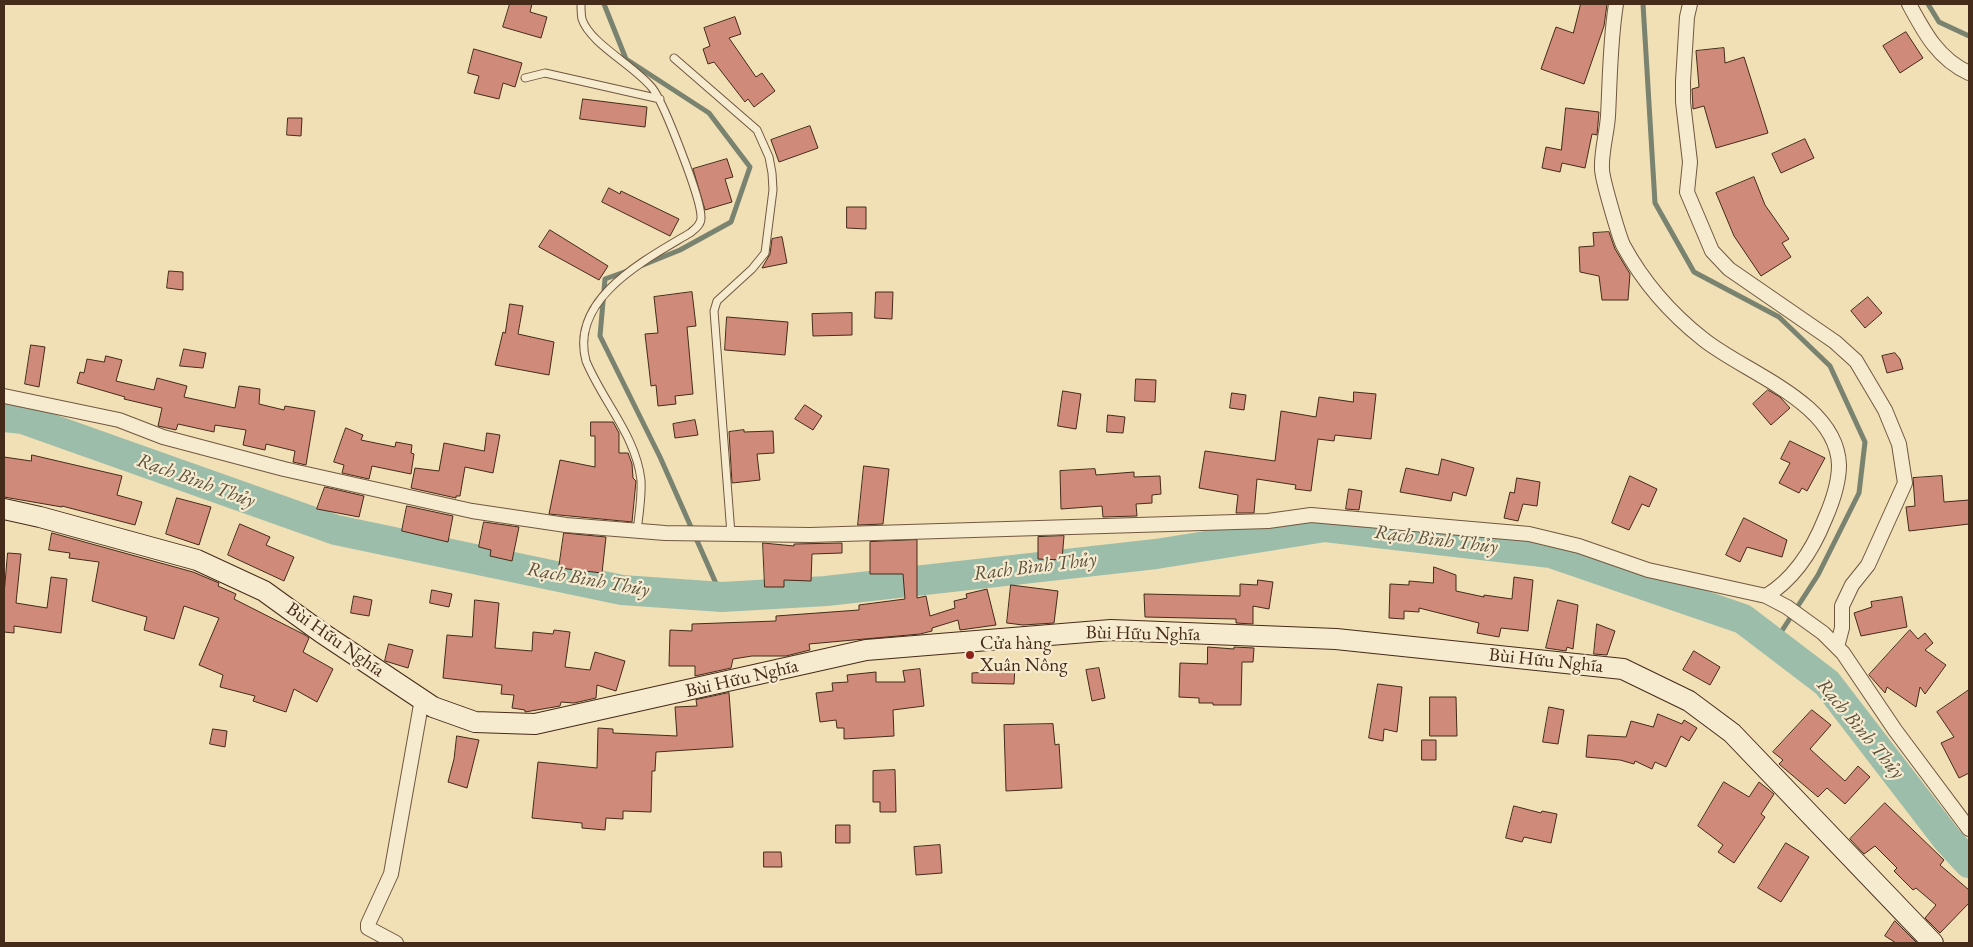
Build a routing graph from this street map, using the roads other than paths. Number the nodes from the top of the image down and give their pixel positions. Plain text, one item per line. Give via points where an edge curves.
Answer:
1 (580, 4) edge
2 (1616, 4) edge
3 (1690, 4) edge
4 (1909, 4) edge
5 (674, 58) dead end
6 (1969, 72) edge
7 (525, 78) dead end
8 (660, 98) junction
9 (4, 396) edge
10 (4, 509) edge
11 (637, 531) junction
12 (731, 535) junction
13 (1766, 596) junction
14 (1837, 647) junction
15 (422, 699) junction
16 (1969, 829) edge
17 (396, 943) edge
18 (1934, 943) edge

1 - 8 lane via 582,19 590,32 645,80
2 - 13 street via 1611,31 1608,118 1602,169 1622,243 1654,294 1703,340 1804,404 1829,430 1839,464 1831,504 1813,544 1780,588
3 - 14 street via 1682,80 1690,162 1687,192 1712,251 1729,269 1835,342 1856,362 1885,410 1899,444 1905,483 1868,565 1852,585 1842,606 1842,628
4 - 6 street via 1928,39 1940,53
5 - 12 lane via 758,130 772,173 772,204 765,253 717,301 714,311
7 - 8 lane via 545,73
8 - 11 lane via 697,200 700,223 611,286 589,321 584,344 591,372 624,430 639,469 641,492
9 - 11 street via 119,420 163,437 284,469 472,511 566,525
10 - 15 main road, Bùi Hữu Nghĩa via 198,560 264,591
11 - 12 street
12 - 13 street via 810,536 1268,521 1311,515 1529,534 1579,546 1648,570
13 - 14 street via 1823,632
14 - 16 street
15 - 17 street via 391,874 368,924 368,928
15 - 18 main road, Bùi Hữu Nghĩa via 475,722 536,724 866,650 1111,630 1336,639 1623,669 1689,701 1732,732

